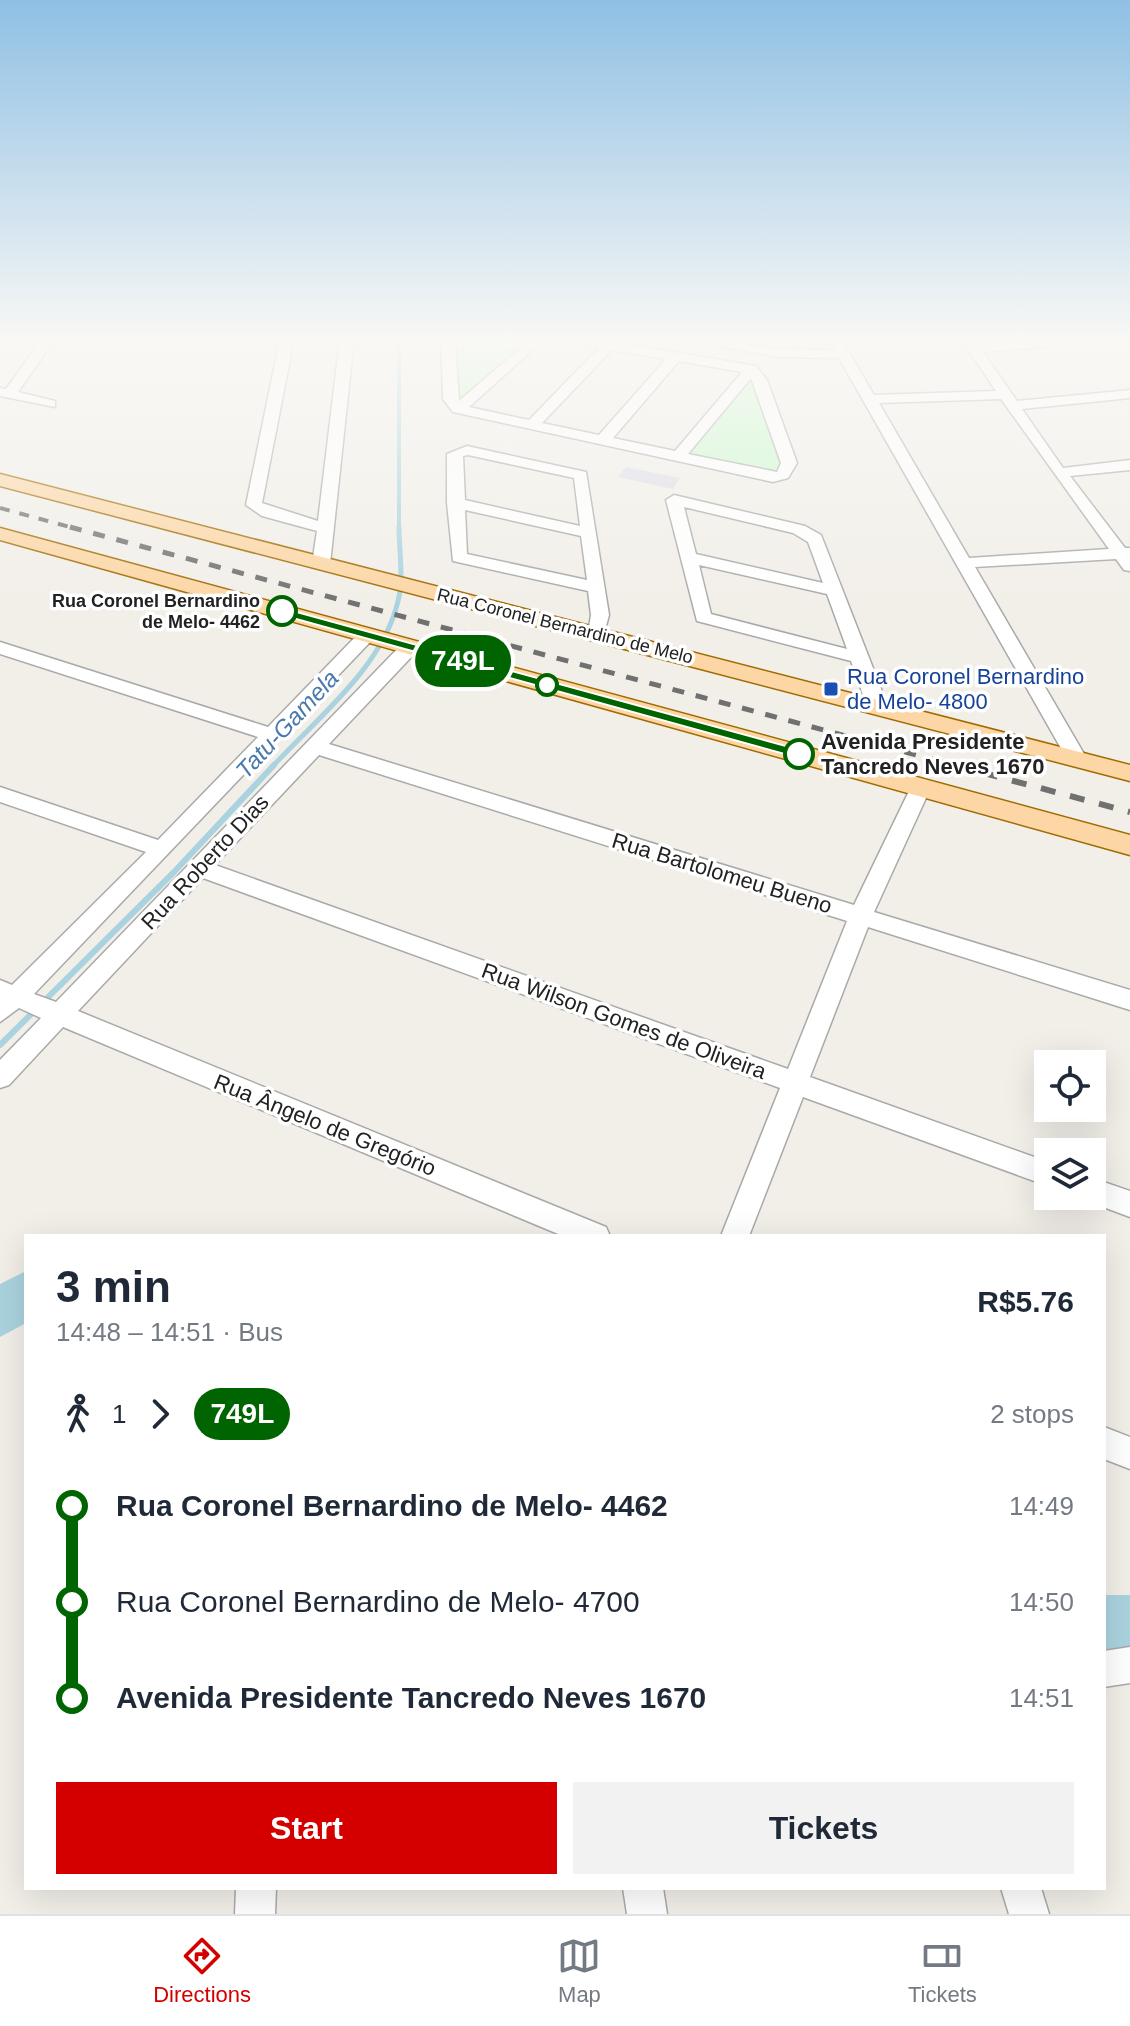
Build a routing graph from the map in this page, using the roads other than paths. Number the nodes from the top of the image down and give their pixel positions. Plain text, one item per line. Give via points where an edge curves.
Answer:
1 (269, 428) edge
2 (338, 428) edge
3 (548, 428) edge
4 (613, 428) edge
5 (702, 428) edge
6 (777, 428) edge
7 (884, 428) edge
8 (1027, 428) edge
9 (603, 440) junction
10 (678, 457) junction
11 (1130, 465) edge
12 (1059, 473) junction
13 (0, 480) edge
14 (455, 503) junction
15 (327, 529) junction
16 (590, 533) junction
17 (0, 534) edge
18 (687, 557) junction
19 (1127, 558) edge
20 (963, 563) junction
21 (321, 564) junction
22 (597, 588) junction
23 (835, 591) junction
24 (599, 624) junction
25 (371, 636) junction
26 (408, 646) junction
27 (0, 648) edge
28 (860, 658) junction
29 (874, 696) junction
30 (273, 735) junction
31 (313, 746) junction
32 (1077, 759) junction
33 (1130, 773) edge
34 (921, 787) junction
35 (0, 794) edge
36 (1130, 845) edge
37 (161, 849) junction
38 (199, 868) junction
39 (861, 915) junction
40 (9, 999) edge
41 (1130, 1000) edge
42 (56, 1015) junction
43 (0, 1077) edge
44 (797, 1083) junction
45 (1034, 1169) edge
46 (1106, 1195) edge
47 (1130, 1204) edge
48 (591, 1234) edge
49 (736, 1234) edge
50 (1106, 1444) edge
51 (1130, 1453) edge
52 (1130, 1665) edge
53 (1106, 1669) edge
54 (256, 1890) edge
55 (643, 1890) edge
56 (1022, 1890) edge
57 (255, 1914) edge
58 (647, 1914) edge
59 (1029, 1914) edge

1 - 15 street via 254,505
2 - 15 street
3 - 9 street
4 - 9 street
5 - 10 street
6 - 10 street via 789,463 783,475
7 - 20 street
8 - 12 street
9 - 10 street
11 - 12 street
12 - 19 street
13 - 21 main road, Rua Coronel Bernardino de Melo
14 - 16 street
14 - 16 street via 459,450 581,475
14 - 22 street via 459,557
15 - 21 street
16 - 22 street
17 - 25 main road
18 - 23 street
18 - 23 street via 674,500 799,529 815,539
18 - 28 street via 698,607 708,621
19 - 20 street
20 - 32 street
21 - 24 main road, Rua Coronel Bernardino de Melo via 420,590
22 - 24 street
23 - 28 street
24 - 29 main road, Rua Coronel Bernardino de Melo
25 - 26 main road
25 - 30 street, Rua Roberto Dias
26 - 31 street, Rua Roberto Dias
26 - 34 main road
27 - 30 street
28 - 29 street
29 - 32 main road, Rua Coronel Bernardino de Melo
30 - 37 street, Rua Roberto Dias
31 - 38 street, Rua Roberto Dias
31 - 39 street, Rua Bartolomeu Bueno
32 - 33 main road, Rua Coronel Bernardino de Melo
34 - 36 main road
34 - 39 street
35 - 37 street
37 - 40 street, Rua Roberto Dias
38 - 42 street, Rua Roberto Dias
38 - 44 street, Rua Wilson Gomes de Oliveira
39 - 41 street, Rua Bartolomeu Bueno
39 - 44 street
40 - 42 street, Rua Ângelo de Gregório
42 - 43 street, Rua Roberto Dias
42 - 48 street, Rua Ângelo de Gregório
44 - 45 street, Rua Wilson Gomes de Oliveira
44 - 49 street
46 - 47 street
50 - 51 street
52 - 53 street
54 - 57 street
55 - 58 street
56 - 59 street

